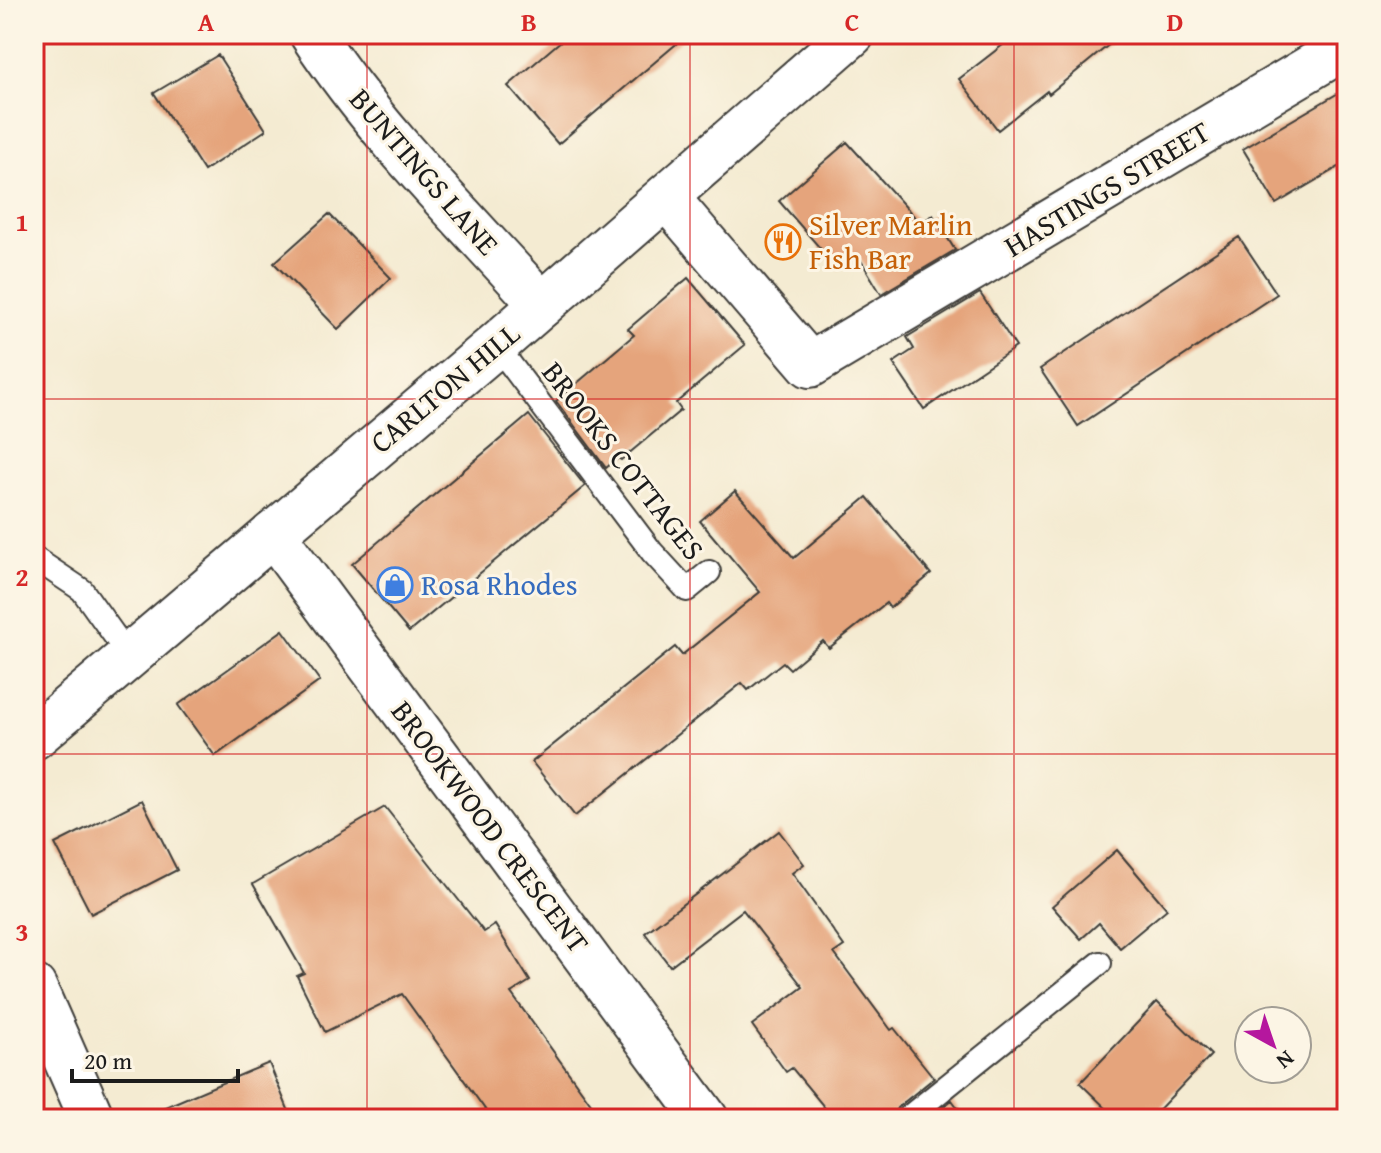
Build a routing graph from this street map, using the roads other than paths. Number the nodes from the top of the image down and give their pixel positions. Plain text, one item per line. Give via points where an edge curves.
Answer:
1 (312, 34) edge
2 (852, 34) edge
3 (1347, 46) edge
4 (666, 197) junction
5 (542, 305) junction
6 (496, 345) junction
7 (273, 534) junction
8 (34, 558) edge
9 (709, 572) dead end
10 (129, 656) junction
11 (34, 737) edge
12 (1100, 963) dead end
13 (34, 987) edge
14 (92, 1119) edge
15 (706, 1119) edge
16 (906, 1119) edge

1 - 5 street, BUNTINGS LANE via 393,141
2 - 4 street, CARLTON HILL
3 - 4 street, HASTINGS STREET via 810,365
4 - 5 street, CARLTON HILL
5 - 6 street, CARLTON HILL
6 - 7 street, CARLTON HILL
6 - 9 lane, BROOKS COTTAGES via 652,552 687,590
7 - 10 street, CARLTON HILL
7 - 15 street, BROOKWOOD CRESCENT
8 - 10 lane via 82,590
10 - 11 street, CARLTON HILL
12 - 16 lane
13 - 14 street

